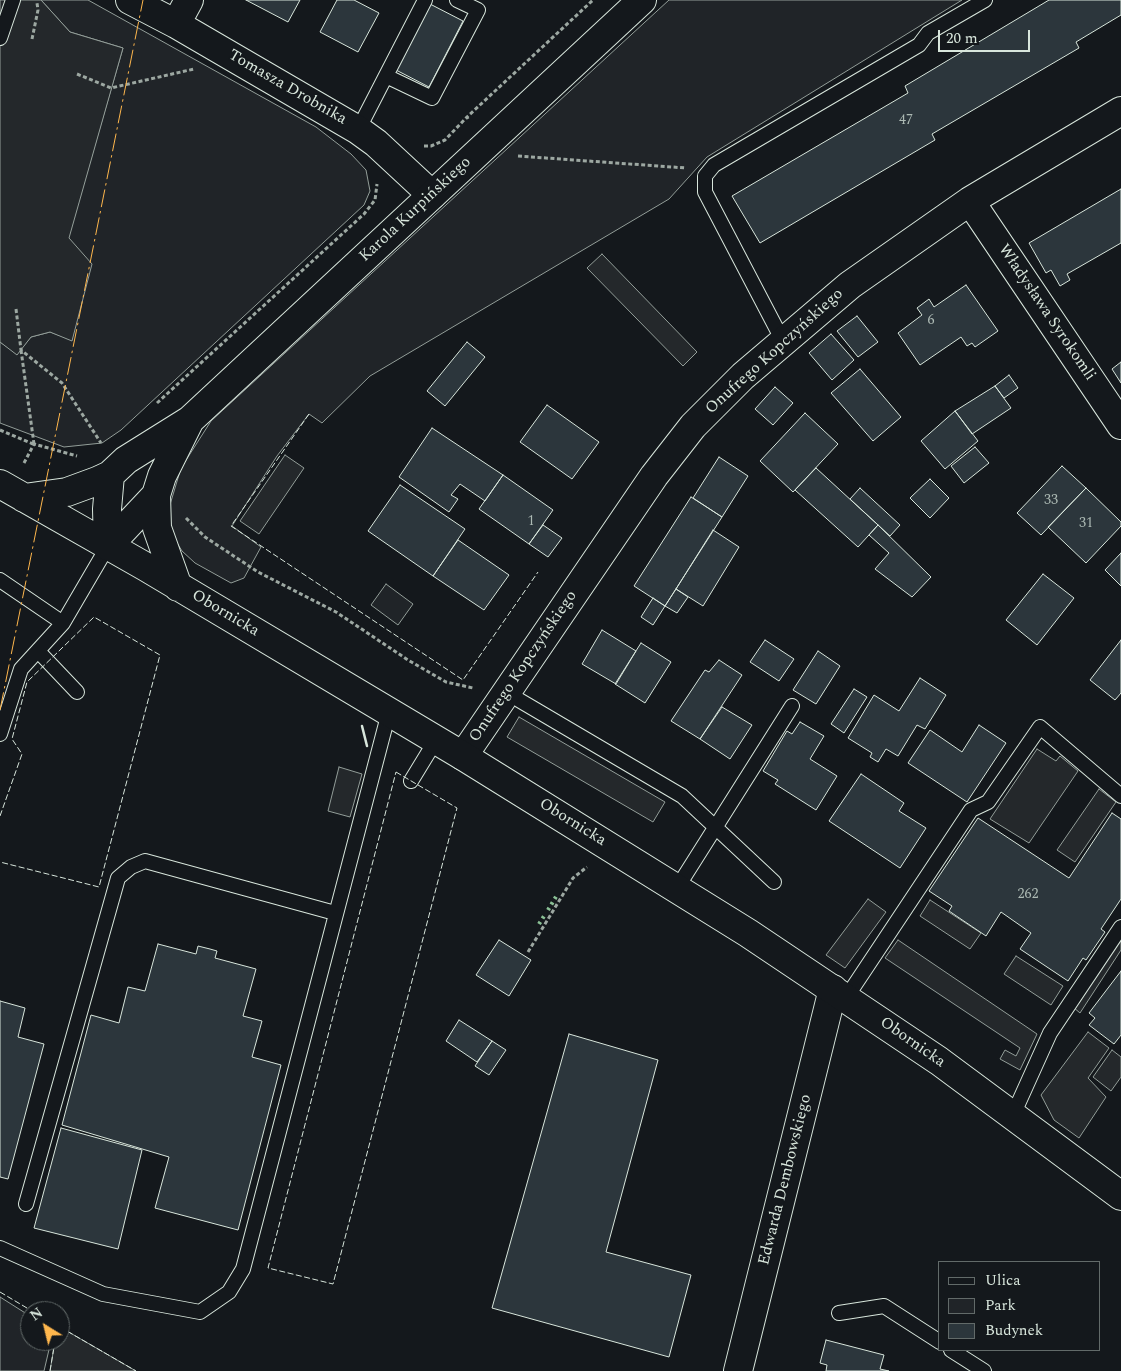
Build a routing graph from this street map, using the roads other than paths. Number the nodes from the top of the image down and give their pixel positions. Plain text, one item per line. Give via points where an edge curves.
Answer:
1 (13, 0) edge
2 (130, 0) edge
3 (189, 0) edge
4 (425, 0) edge
5 (457, 0) edge
6 (642, 0) edge
7 (984, 0) edge
8 (176, 24) junction
9 (0, 38) edge
10 (386, 76) junction
11 (1121, 111) edge
12 (358, 130) junction
13 (432, 195) junction
14 (970, 201) junction
15 (783, 341) junction
16 (190, 420) junction
17 (1121, 425) edge
18 (108, 462) junction
19 (11, 491) edge
20 (156, 496) junction
21 (108, 546) junction
22 (0, 580) edge
23 (178, 587) junction
24 (63, 623) junction
25 (38, 651) junction
26 (77, 692) dead end
27 (512, 698) junction
28 (792, 706) dead end
29 (390, 712) junction
30 (0, 734) edge
31 (436, 740) junction
32 (463, 756) junction
33 (411, 781) dead end
34 (1121, 796) edge
35 (715, 827) junction
36 (774, 882) dead end
37 (677, 888) junction
38 (335, 913) junction
39 (1121, 926) edge
40 (840, 994) junction
41 (1013, 1115) junction
42 (1121, 1196) edge
43 (26, 1204) dead end
44 (0, 1248) edge
45 (839, 1313) dead end
46 (938, 1341) edge
47 (953, 1351) edge
48 (738, 1371) edge
49 (984, 1371) edge

1 - 9 lane
2 - 8 street, Tomasza Drobnika
3 - 8 street
4 - 10 lane
5 - 10 lane via 478,10 432,98
6 - 13 street, Karola Kurpińskiego
7 - 15 lane via 928,33 919,45 714,165 705,176 706,192
8 - 12 street, Tomasza Drobnika
10 - 12 lane
11 - 14 street, Onufrego Kopczyńskiego
12 - 13 street, Tomasza Drobnika
13 - 16 street, Karola Kurpińskiego
14 - 15 street, Onufrego Kopczyńskiego via 850,285
14 - 17 street, Władysława Syrokomli
15 - 27 street, Onufrego Kopczyńskiego via 743,376 682,440 654,476
16 - 18 street, Karola Kurpińskiego via 126,460
16 - 20 street, Karola Kurpińskiego via 162,476
18 - 19 street, Karola Kurpińskiego via 67,492
18 - 21 street
19 - 21 street, Obornicka
20 - 21 street, Karola Kurpińskiego
20 - 23 street, Karola Kurpińskiego via 157,528
21 - 23 street, Obornicka
21 - 24 lane
22 - 24 lane
23 - 29 street, Obornicka
24 - 25 lane
25 - 26 lane
25 - 30 lane via 20,669
27 - 32 street, Onufrego Kopczyńskiego
27 - 35 lane via 682,796
28 - 35 lane
29 - 31 street, Obornicka
29 - 38 lane
31 - 32 street, Obornicka
31 - 33 lane
32 - 37 street, Obornicka
34 - 40 lane via 1040,727 988,802 971,810 893,927
35 - 36 lane
35 - 37 lane
37 - 40 street, Obornicka
38 - 43 lane via 145,861 131,866 118,878
38 - 44 lane via 244,1269 228,1292 200,1312 103,1294
39 - 41 lane via 1050,1033
40 - 41 street, Obornicka
40 - 48 street, Edwarda Dembowskiego
41 - 42 street, Obornicka
45 - 46 lane via 884,1306
47 - 49 lane

